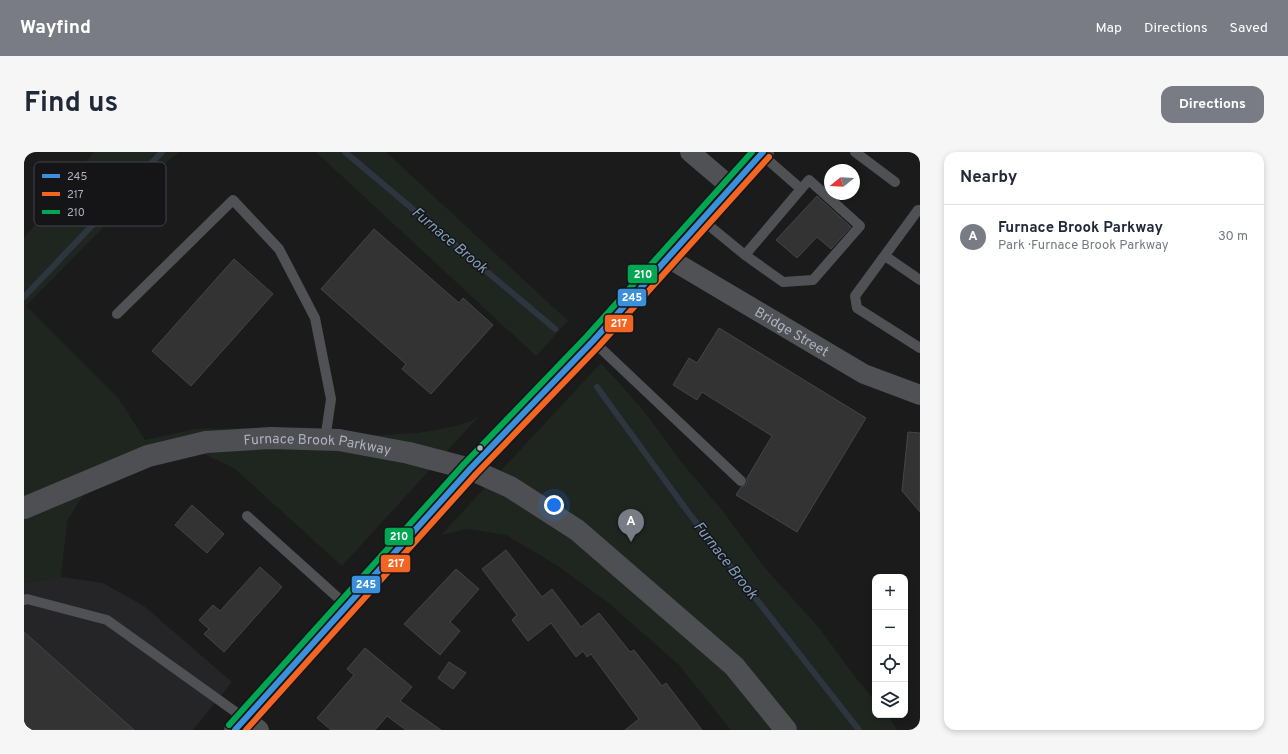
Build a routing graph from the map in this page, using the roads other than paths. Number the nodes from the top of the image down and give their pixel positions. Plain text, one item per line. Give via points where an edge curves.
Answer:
1 (690, 152) edge
2 (855, 152) edge
3 (762, 153) edge
4 (895, 182) dead end
5 (731, 187) junction
6 (801, 189) junction
7 (920, 210) edge
8 (701, 219) junction
9 (745, 255) junction
10 (885, 256) junction
11 (668, 258) junction
12 (920, 280) edge
13 (118, 314) dead end
14 (593, 341) junction
15 (920, 348) edge
16 (920, 395) edge
17 (325, 440) junction
18 (470, 469) junction
19 (741, 481) dead end
20 (24, 508) edge
21 (247, 516) dead end
22 (24, 600) edge
23 (346, 605) junction
24 (246, 726) edge
25 (786, 730) edge

1 - 5 street
2 - 4 lane
3 - 5 main road
3 - 6 lane
5 - 8 main road
6 - 9 lane
6 - 9 lane via 810,180 860,226 813,280 783,282
7 - 10 lane
8 - 9 lane
8 - 11 main road
10 - 12 lane
10 - 15 lane via 855,296 857,308
11 - 14 main road
11 - 16 street, Bridge Street via 864,374
13 - 17 lane via 233,200 278,249 315,318 331,399
14 - 18 main road
14 - 19 lane
17 - 18 main road, Furnace Brook Parkway via 339,440 409,453
17 - 20 main road, Furnace Brook Parkway via 271,438 206,442 148,456
18 - 23 main road
18 - 25 main road, Furnace Brook Parkway via 510,487 577,530 734,666
21 - 23 lane
22 - 24 lane via 107,620
23 - 24 main road

